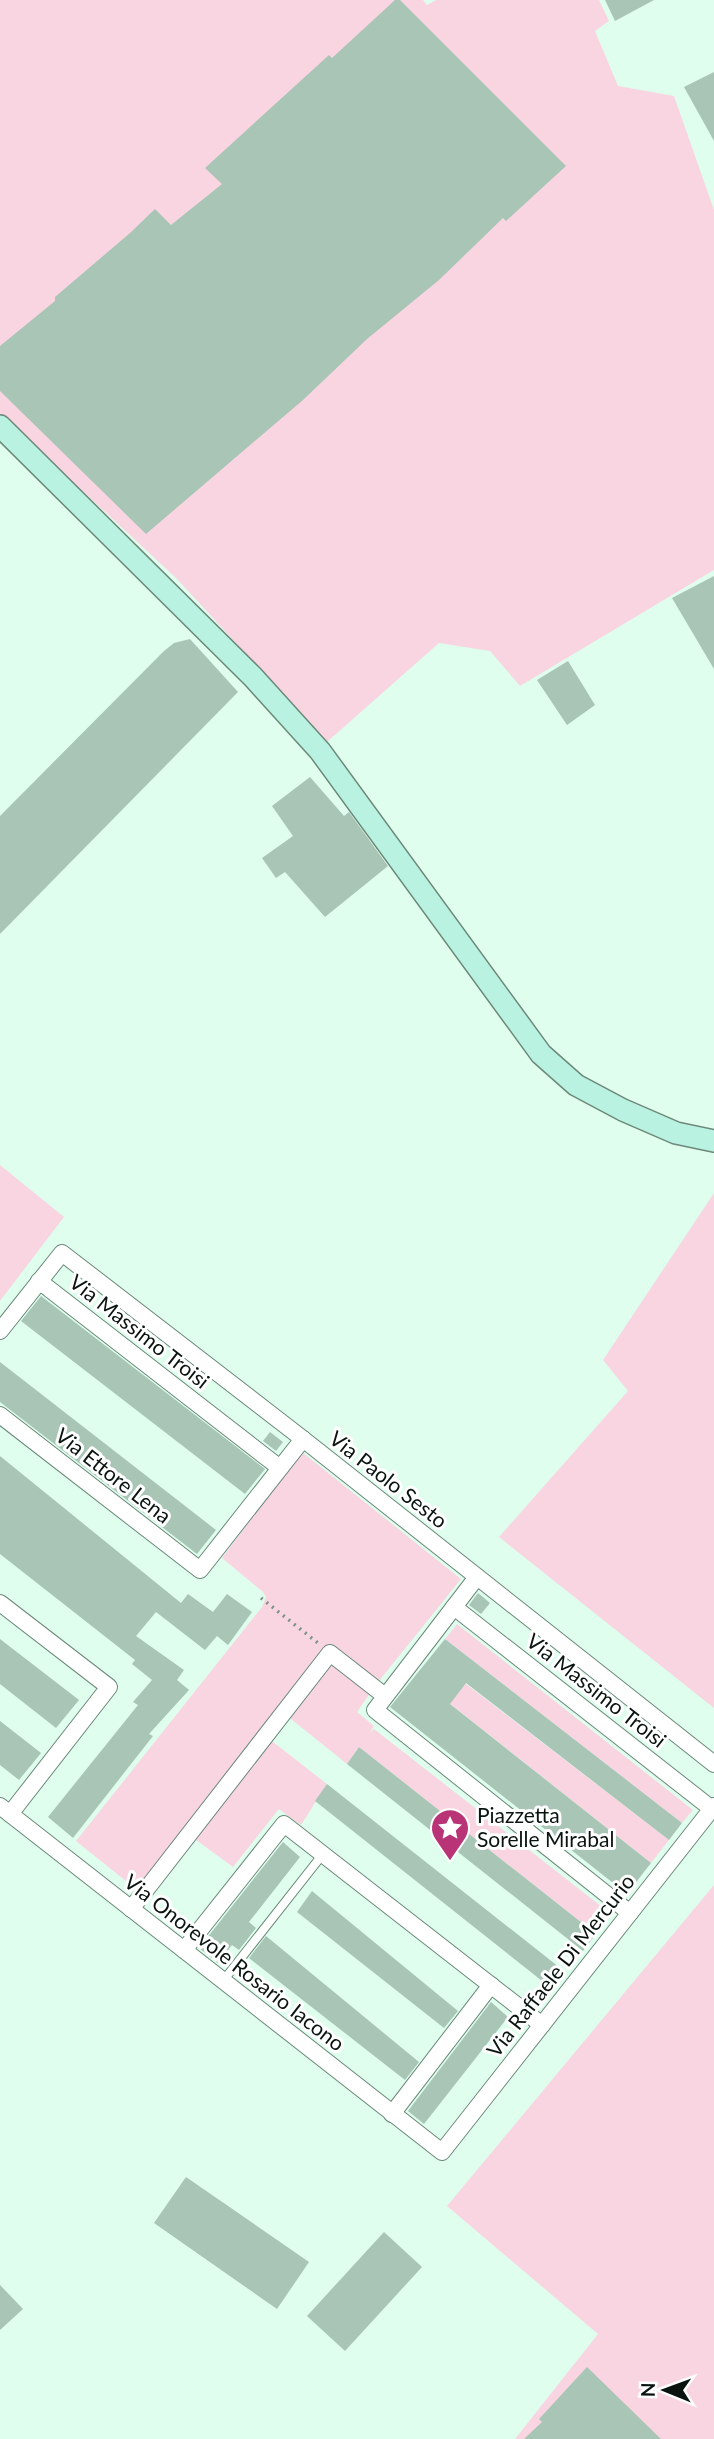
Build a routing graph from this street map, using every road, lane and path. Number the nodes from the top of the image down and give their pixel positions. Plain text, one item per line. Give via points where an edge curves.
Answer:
1 (0, 426) edge
2 (714, 1140) edge
3 (39, 1282) junction
4 (0, 1331) edge
5 (0, 1416) edge
6 (303, 1439) junction
7 (280, 1468) junction
8 (477, 1577) junction
9 (261, 1598) dead end
10 (0, 1603) edge
11 (454, 1607) junction
12 (330, 1653) junction
13 (385, 1696) junction
14 (714, 1764) edge
15 (713, 1807) edge
16 (5, 1810) edge
17 (323, 1854) junction
18 (131, 1909) junction
19 (630, 1913) junction
20 (184, 1950) junction
21 (223, 1981) junction
22 (491, 1985) junction
23 (542, 2025) junction
24 (392, 2113) junction
25 (442, 2152) joint

1 - 2 street via 253,677 320,751 541,1054 576,1085 622,1110 676,1133
3 - 4 street
3 - 6 street, Via Paolo Sesto via 62,1253
3 - 7 street, Via Massimo Troisi
5 - 7 street, Via Ettore Lena via 200,1570
6 - 7 street
6 - 8 street, Via Paolo Sesto
8 - 11 street
8 - 14 street, Via Paolo Sesto
9 - 12 path
10 - 16 street via 109,1687
11 - 13 street
11 - 15 street, Via Massimo Troisi
12 - 13 street
12 - 18 street
13 - 19 street via 375,1710
15 - 19 street, Via Raffaele Di Mercurio
16 - 18 street, Via Onorevole Rosario Iacono
17 - 20 street via 284,1824
17 - 21 lane
17 - 22 street
18 - 20 street, Via Onorevole Rosario Iacono
19 - 23 street, Via Raffaele Di Mercurio
20 - 21 street, Via Onorevole Rosario Iacono
21 - 24 street, Via Onorevole Rosario Iacono
22 - 23 street
22 - 24 street
23 - 25 street, Via Raffaele Di Mercurio
24 - 25 street, Via Onorevole Rosario Iacono

